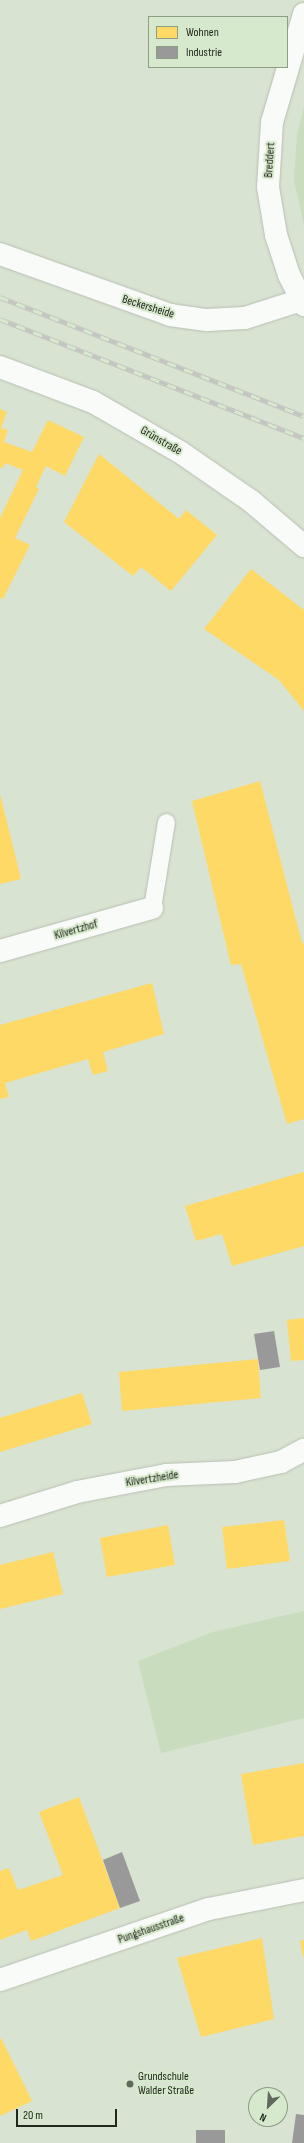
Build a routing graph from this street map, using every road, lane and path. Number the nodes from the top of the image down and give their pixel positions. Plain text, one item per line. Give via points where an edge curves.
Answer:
1 (304, 14) edge
2 (0, 254) edge
3 (302, 302) edge
4 (0, 366) edge
5 (304, 546) edge
6 (166, 822) dead end
7 (152, 908) joint
8 (0, 952) edge
9 (304, 1450) edge
10 (0, 1516) edge
11 (304, 1890) edge
12 (0, 1980) edge

1 - 3 street, Breddert via 272,122 268,186 276,235 289,275
2 - 3 street, Beckersheide via 170,315 207,320 245,318
4 - 5 street, Grünstraße via 93,402 180,452 251,501
6 - 7 lane
7 - 8 street, Kilvertzhof
9 - 10 street, Kilvertzheide via 281,1462 235,1472 166,1475 77,1492
11 - 12 street, Pungshausstraße via 210,1909

